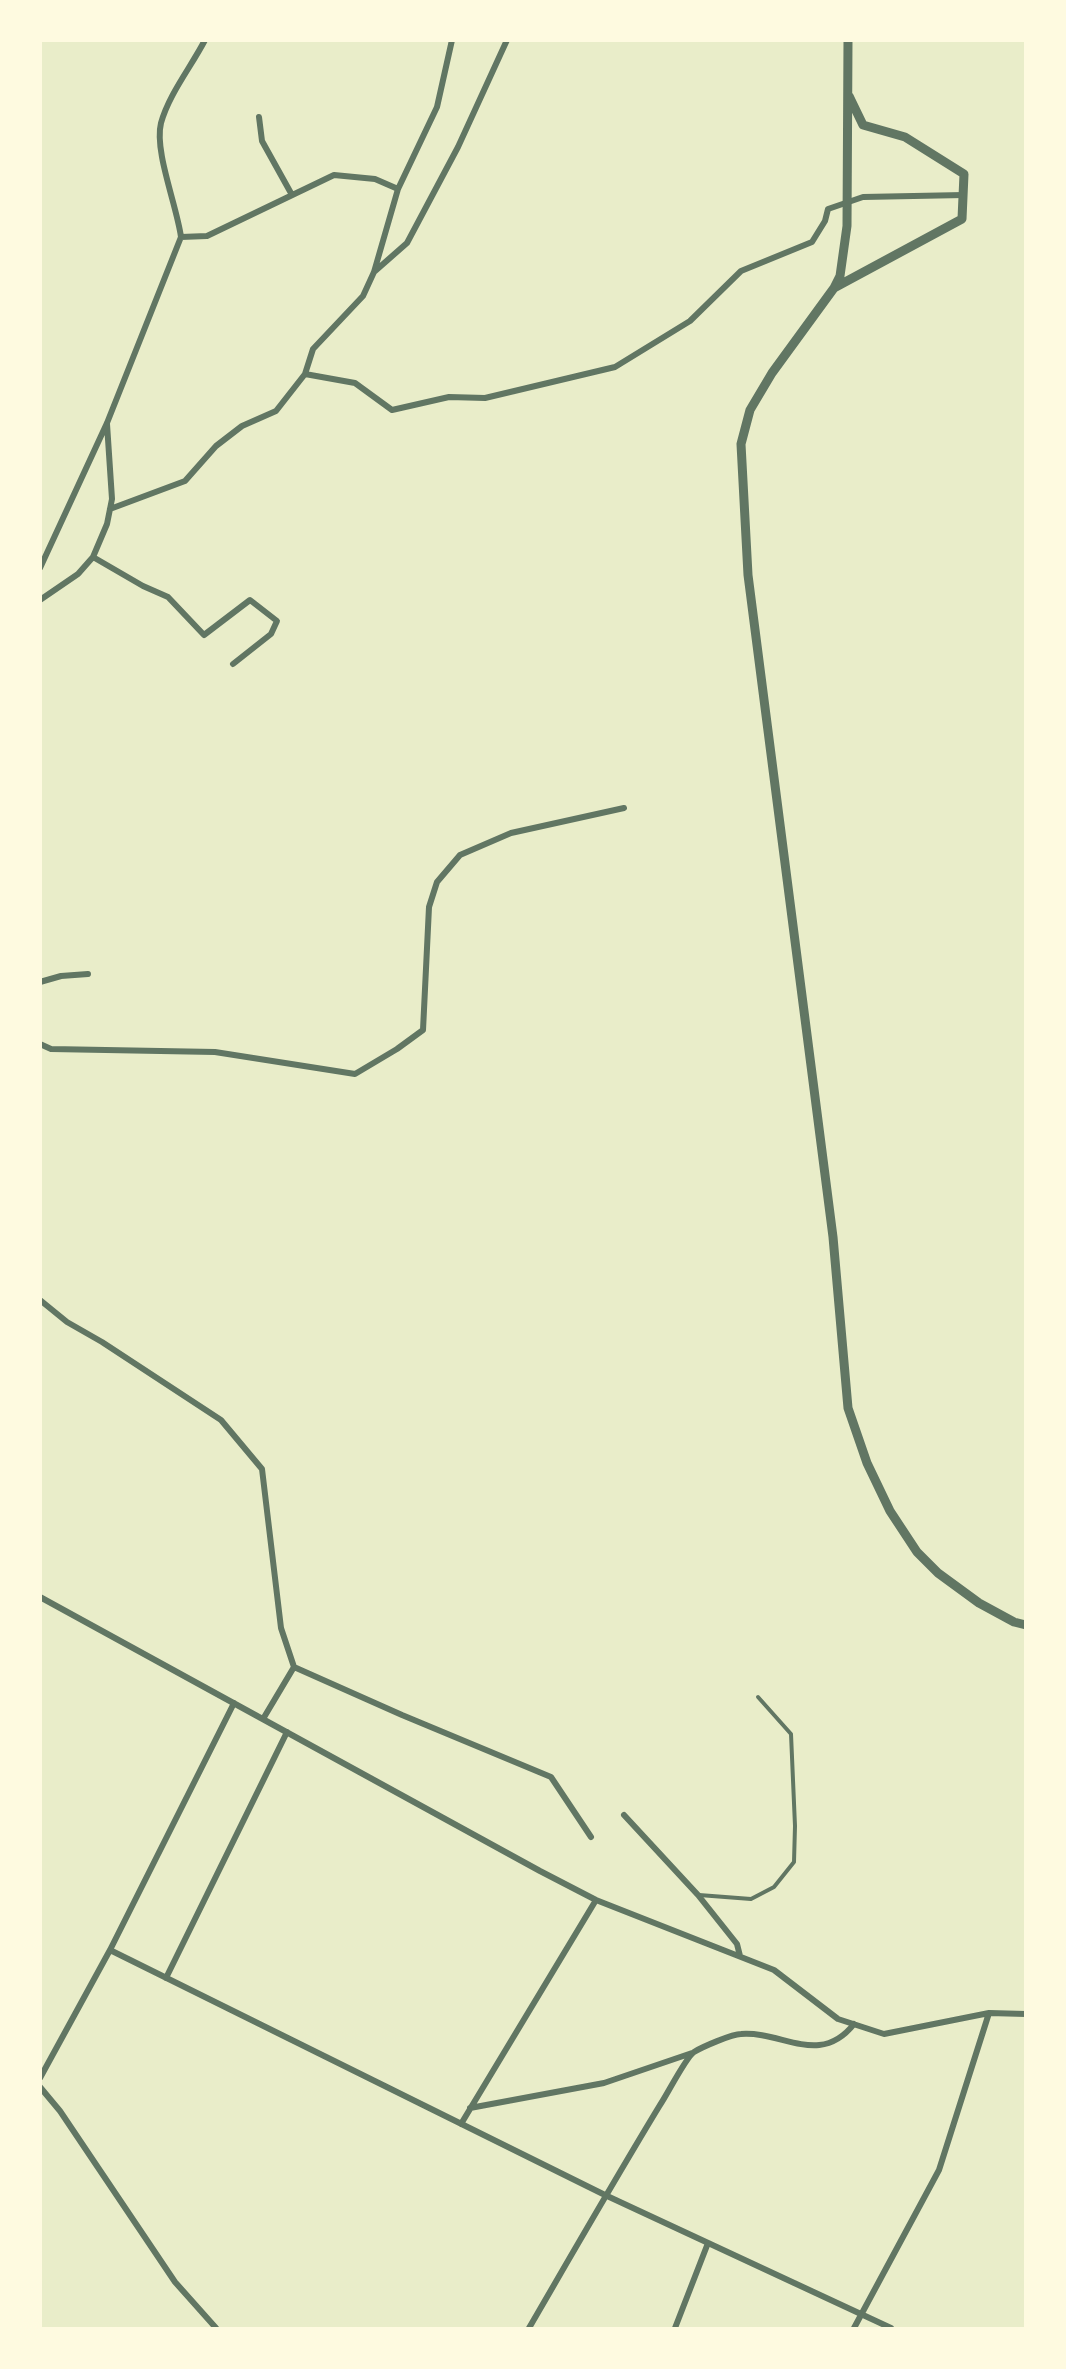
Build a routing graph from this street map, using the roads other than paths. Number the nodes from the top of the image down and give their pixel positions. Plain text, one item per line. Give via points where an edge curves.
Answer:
1 (205, 40) edge
2 (452, 40) edge
3 (507, 40) edge
4 (848, 40) edge
5 (848, 94) junction
6 (259, 117) dead end
7 (398, 189) junction
8 (292, 195) junction
9 (964, 195) junction
10 (181, 237) junction
11 (374, 272) junction
12 (834, 288) junction
13 (305, 374) junction
14 (107, 423) junction
15 (110, 509) junction
16 (93, 557) junction
17 (40, 568) edge
18 (40, 600) edge
19 (233, 664) dead end
20 (624, 808) dead end
21 (88, 974) dead end
22 (40, 982) edge
23 (40, 1044) edge
24 (40, 1300) edge
25 (40, 1598) edge
26 (1026, 1625) edge
27 (294, 1667) junction
28 (758, 1697) dead end
29 (234, 1703) junction
30 (263, 1719) junction
31 (287, 1732) junction
32 (624, 1815) dead end
33 (591, 1837) dead end
34 (698, 1895) junction
35 (596, 1900) junction
36 (110, 1950) junction
37 (740, 1956) junction
38 (166, 1978) junction
39 (989, 2013) junction
40 (1026, 2014) edge
41 (854, 2024) junction
42 (693, 2052) junction
43 (40, 2078) edge
44 (40, 2087) edge
45 (470, 2108) junction
46 (461, 2124) junction
47 (605, 2195) junction
48 (708, 2243) junction
49 (863, 2316) junction
50 (216, 2328) edge
51 (529, 2328) edge
52 (675, 2328) edge
53 (854, 2328) edge
54 (891, 2328) edge

1 - 10 street via 166,107 160,125 161,152
2 - 7 street via 437,107
3 - 11 street via 458,147 407,243
4 - 5 street
5 - 9 street via 863,126 905,137 964,174
5 - 12 street via 846,226 840,276
6 - 8 street via 262,141
7 - 8 street via 375,178 334,175
7 - 11 street
8 - 10 street via 207,236
9 - 12 street via 962,219
9 - 13 street via 863,196 828,208 812,242 741,271 690,321 615,367 485,399 449,397 392,410 355,383
10 - 14 street
11 - 13 street via 363,296 313,349
12 - 26 street via 772,373 750,410 741,444 748,575 833,1237 848,1408 867,1463 890,1511 917,1552 979,1603
13 - 15 street via 276,411 242,426 216,446 185,481
14 - 15 street
14 - 17 street
15 - 16 street
16 - 18 street via 78,574
16 - 19 street via 168,597 204,635 250,600 277,621 271,634
20 - 23 street via 511,833 460,855 437,882 429,908 423,1030 355,1074 215,1052 51,1049
21 - 22 street
24 - 27 street via 67,1322 221,1420 262,1469 280,1628
25 - 29 street
27 - 30 street
27 - 33 street via 551,1777
28 - 34 lane via 791,1734 794,1862 774,1887 751,1899
29 - 30 street
29 - 36 street
30 - 31 street
31 - 35 street
31 - 38 street
32 - 34 street
34 - 37 street via 738,1944
35 - 37 street
35 - 45 street
36 - 38 street
36 - 43 street
37 - 41 street via 774,1970 838,2019
38 - 46 street
39 - 40 street
39 - 41 street via 884,2034
39 - 49 street via 939,2170
41 - 42 street via 844,2037 830,2043 798,2045 739,2034
42 - 45 street via 603,2083
42 - 47 street
44 - 50 street via 176,2282
45 - 46 street
46 - 47 street
47 - 48 street
47 - 51 street
48 - 49 street
48 - 52 street
49 - 53 street
49 - 54 street

